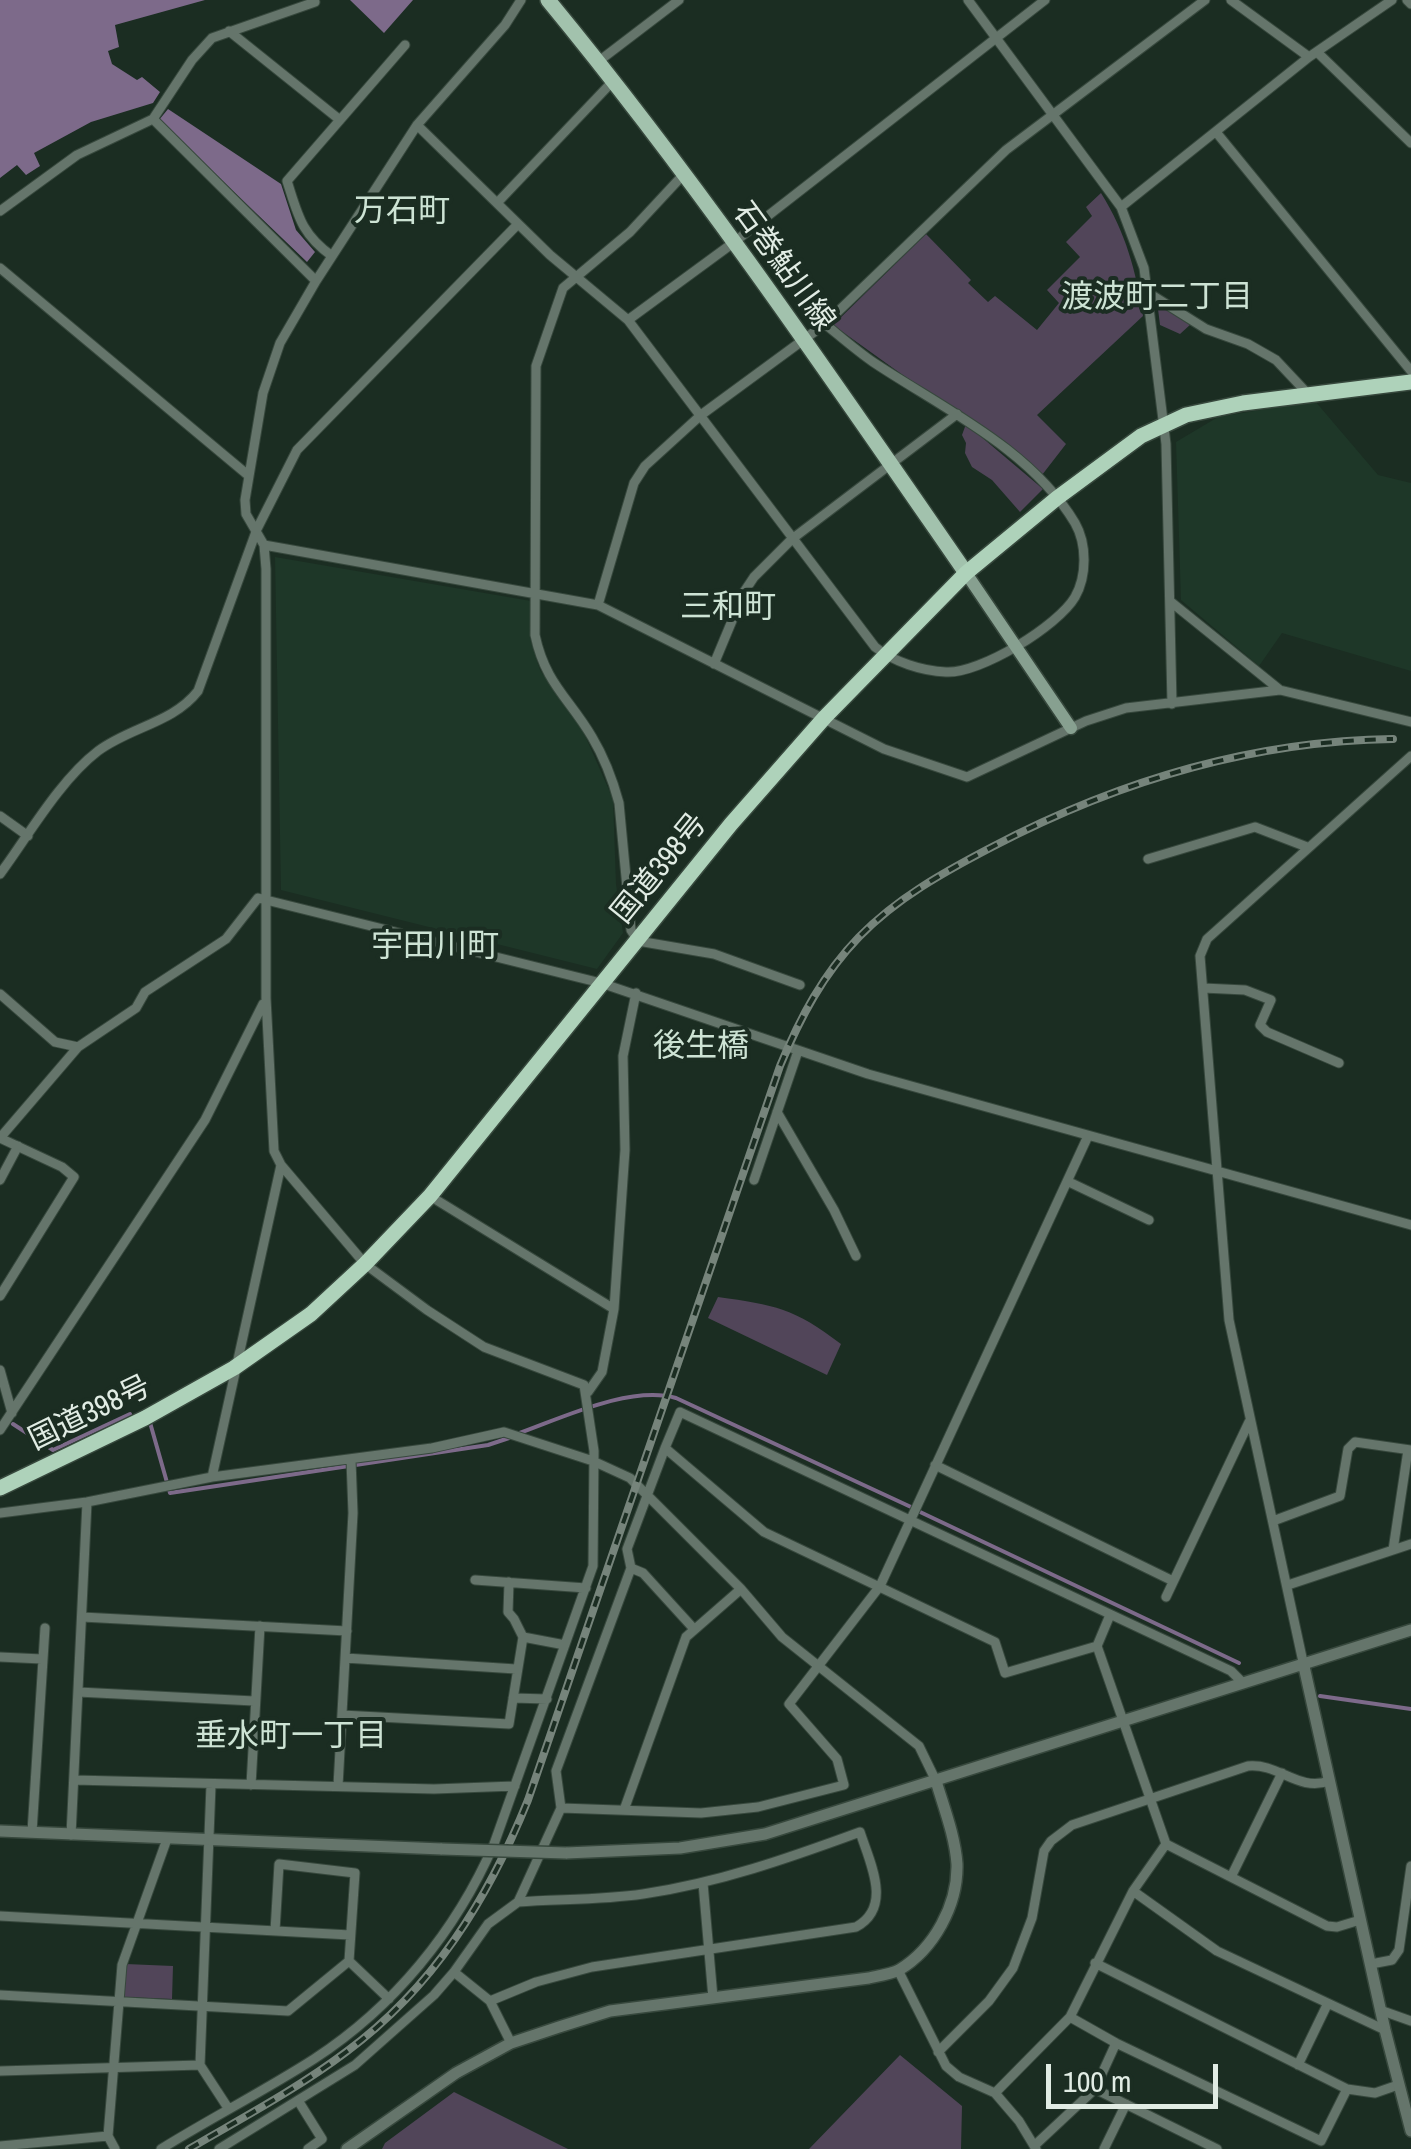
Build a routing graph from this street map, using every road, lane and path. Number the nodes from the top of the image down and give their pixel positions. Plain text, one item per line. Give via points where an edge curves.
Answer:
1 (522, 0) edge
2 (548, 0) edge
3 (679, 0) edge
4 (968, 0) edge
5 (1045, 0) edge
6 (1205, 0) edge
7 (1222, 0) edge
8 (1231, 0) edge
9 (1392, 0) edge
10 (315, 2) edge
11 (230, 32) junction
12 (996, 39) junction
13 (405, 45) dead end
14 (1313, 55) junction
15 (598, 62) junction
16 (613, 81) junction
17 (1054, 113) junction
18 (153, 120) junction
19 (340, 120) junction
20 (417, 125) junction
21 (1216, 132) junction
22 (1411, 143) edge
23 (683, 174) junction
24 (498, 202) junction
25 (1121, 207) junction
26 (0, 211) edge
27 (518, 224) junction
28 (732, 243) junction
29 (332, 256) junction
30 (0, 268) edge
31 (573, 277) junction
32 (316, 281) junction
33 (1146, 292) junction
34 (628, 320) junction
35 (825, 324) junction
36 (801, 339) junction
37 (1411, 371) edge
38 (1411, 382) edge
39 (1308, 394) junction
40 (956, 414) junction
41 (701, 415) junction
42 (1163, 424) junction
43 (890, 464) junction
44 (250, 476) junction
45 (1056, 498) junction
46 (257, 530) junction
47 (792, 539) junction
48 (264, 545) junction
49 (966, 573) junction
50 (534, 592) junction
51 (1171, 602) junction
52 (598, 606) junction
53 (1015, 646) junction
54 (884, 654) junction
55 (714, 664) junction
56 (1280, 690) junction
57 (1172, 704) junction
58 (825, 717) junction
59 (1411, 722) edge
60 (1071, 728) junction
61 (1411, 756) edge
62 (0, 816) edge
63 (28, 836) junction
64 (1307, 847) junction
65 (1148, 858) dead end
66 (0, 874) edge
67 (267, 900) junction
68 (638, 941) junction
69 (601, 983) junction
70 (800, 986) dead end
71 (1202, 988) junction
72 (636, 993) junction
73 (0, 994) edge
74 (266, 998) junction
75 (78, 1048) junction
76 (798, 1050) junction
77 (1340, 1063) dead end
78 (777, 1112) junction
79 (1088, 1136) junction
80 (0, 1138) edge
81 (18, 1146) junction
82 (280, 1165) junction
83 (1216, 1170) junction
84 (0, 1180) edge
85 (754, 1180) dead end
86 (1069, 1182) junction
87 (430, 1196) junction
88 (1149, 1220) dead end
89 (1411, 1225) edge
90 (856, 1256) dead end
91 (365, 1264) junction
92 (0, 1296) edge
93 (614, 1308) junction
94 (234, 1368) junction
95 (0, 1370) edge
96 (589, 1402) junction
97 (12, 1412) junction
98 (1250, 1422) junction
99 (0, 1430) edge
100 (666, 1448) junction
101 (1409, 1450) edge
102 (593, 1462) junction
103 (352, 1465) junction
104 (935, 1465) junction
105 (212, 1477) junction
106 (0, 1488) edge
107 (647, 1493) junction
108 (88, 1502) junction
109 (0, 1513) edge
110 (909, 1521) junction
111 (1273, 1521) junction
112 (1411, 1544) edge
113 (1393, 1550) junction
114 (631, 1568) junction
115 (475, 1580) dead end
116 (1173, 1581) junction
117 (509, 1582) junction
118 (1288, 1585) junction
119 (880, 1586) junction
120 (586, 1588) junction
121 (740, 1588) junction
122 (1166, 1597) dead end
123 (1110, 1615) junction
124 (82, 1617) junction
125 (260, 1626) junction
126 (45, 1628) dead end
127 (694, 1629) junction
128 (1411, 1630) edge
129 (347, 1631) junction
130 (523, 1636) junction
131 (565, 1644) junction
132 (1097, 1646) junction
133 (0, 1657) edge
134 (42, 1658) junction
135 (345, 1658) junction
136 (1304, 1662) junction
137 (817, 1664) junction
138 (516, 1669) junction
139 (1243, 1684) junction
140 (78, 1692) junction
141 (512, 1698) junction
142 (546, 1699) junction
143 (254, 1701) junction
144 (342, 1715) junction
145 (1121, 1721) junction
146 (1282, 1774) junction
147 (74, 1780) junction
148 (936, 1781) junction
149 (1329, 1781) junction
150 (211, 1785) junction
151 (251, 1786) junction
152 (338, 1786) junction
153 (515, 1786) junction
154 (1149, 1798) junction
155 (561, 1808) junction
156 (624, 1810) junction
157 (0, 1831) edge
158 (32, 1832) junction
159 (71, 1834) junction
160 (167, 1839) junction
161 (207, 1840) junction
162 (1166, 1844) junction
163 (1411, 1866) edge
164 (1231, 1878) junction
165 (702, 1883) junction
166 (1133, 1891) junction
167 (518, 1902) junction
168 (0, 1916) edge
169 (1360, 1920) junction
170 (137, 1923) junction
171 (204, 1927) junction
172 (275, 1931) junction
173 (350, 1935) junction
174 (710, 1949) junction
175 (349, 1961) junction
176 (1095, 1963) junction
177 (1372, 1964) junction
178 (898, 1970) junction
179 (454, 1972) junction
180 (0, 1995) edge
181 (713, 1998) junction
182 (389, 1999) junction
183 (120, 2001) junction
184 (490, 2001) junction
185 (1327, 2005) junction
186 (204, 2006) junction
187 (1380, 2010) junction
188 (1070, 2017) junction
189 (1411, 2021) edge
190 (1385, 2030) junction
191 (1116, 2043) junction
192 (511, 2044) junction
193 (938, 2052) junction
194 (1298, 2064) junction
195 (200, 2065) junction
196 (112, 2069) junction
197 (0, 2071) edge
198 (1398, 2085) junction
199 (1095, 2088) junction
200 (1346, 2089) junction
201 (995, 2093) junction
202 (299, 2102) junction
203 (1126, 2104) junction
204 (228, 2108) junction
205 (1411, 2131) edge
206 (108, 2136) junction
207 (0, 2146) edge
208 (1035, 2148) edge
209 (116, 2149) edge
210 (161, 2149) edge
211 (219, 2149) edge
212 (308, 2149) edge
213 (348, 2149) edge
214 (1104, 2149) edge
215 (1217, 2149) edge

1 - 20 street
2 - 15 main road, 石巻鮎川線
3 - 15 street
4 - 12 street
5 - 12 street
6 - 17 street
7 - 8 street
8 - 14 street
9 - 14 street
10 - 11 street
11 - 18 street via 202,48
11 - 19 street
12 - 17 street
12 - 28 street
13 - 19 street
14 - 21 street
14 - 22 street
15 - 16 main road, 石巻鮎川線
16 - 23 main road, 石巻鮎川線
16 - 24 street
17 - 25 street
17 - 35 street via 1006,150
18 - 26 street via 77,155
18 - 32 street
19 - 29 street via 287,181 303,229
20 - 24 street
20 - 29 street
21 - 25 street
21 - 37 street
23 - 28 main road, 石巻鮎川線
23 - 31 street via 630,232
24 - 27 street
25 - 33 street
27 - 31 street
27 - 46 street via 303,442
28 - 34 street
28 - 36 main road, 石巻鮎川線
29 - 32 street
30 - 44 street
31 - 34 street
31 - 50 street via 563,288 536,366
32 - 44 street via 273,359
33 - 39 street via 1276,360
33 - 42 street
34 - 41 street
35 - 36 street
35 - 40 street
36 - 41 street
36 - 43 main road, 石巻鮎川線
38 - 39 highway, 国道398号
39 - 42 highway, 国道398号 via 1208,408
40 - 43 street
40 - 45 street
41 - 47 street
41 - 52 street via 634,483
42 - 45 highway, 国道398号
42 - 51 street
43 - 47 street
43 - 49 main road, 石巻鮎川線
44 - 46 street via 245,507
45 - 49 highway, 国道398号
45 - 53 street via 1082,540 1080,586 1057,617
46 - 48 street
46 - 63 street via 198,692 181,711 98,751
47 - 54 street
47 - 55 street via 744,592
48 - 50 street
48 - 67 street
49 - 53 main road
49 - 54 highway, 国道398号
50 - 52 street
50 - 68 street via 546,674 592,737 614,785 631,930
51 - 56 street
51 - 57 street
52 - 55 street
53 - 54 street via 973,669 948,672
53 - 60 main road
54 - 58 highway, 国道398号
55 - 58 street
56 - 57 street
56 - 59 street
57 - 60 street via 1126,708
58 - 60 street via 884,749 967,777
58 - 68 highway, 国道398号
61 - 64 street
62 - 63 street
63 - 66 street
64 - 65 street via 1255,827
64 - 71 street via 1206,939
67 - 69 street
67 - 74 street
67 - 75 street via 258,898 226,940 145,992 136,1008
68 - 69 highway, 国道398号
68 - 70 street via 714,954
69 - 72 street
69 - 87 highway, 国道398号
71 - 77 street via 1245,990 1270,1000 1260,1025 1267,1032
71 - 83 street
72 - 76 street
72 - 93 street via 623,1056 625,1150
73 - 75 street via 55,1042
74 - 82 street
74 - 97 street via 206,1120
75 - 80 street
76 - 78 street
76 - 79 street
78 - 85 street
78 - 90 street
79 - 83 street
79 - 86 street
80 - 81 street
81 - 84 street
81 - 92 street via 74,1177
82 - 91 street
82 - 94 street
83 - 89 street
83 - 98 street via 1229,1320
86 - 88 street
86 - 104 street
87 - 91 highway, 国道398号
87 - 93 street
91 - 94 highway, 国道398号 via 311,1314
91 - 96 street via 457,1332 578,1381
93 - 96 street
94 - 105 street
94 - 106 highway, 国道398号
95 - 97 street
96 - 102 street
97 - 99 street
98 - 111 street
98 - 116 street
100 - 107 street
100 - 110 street via 680,1412
100 - 119 street via 764,1532
101 - 111 street via 1355,1442 1340,1496
101 - 113 street
102 - 103 street via 514,1436
102 - 107 street
102 - 120 street via 593,1566
103 - 105 street
103 - 129 street
104 - 110 street
104 - 116 street
105 - 108 street
107 - 114 street via 627,1549
107 - 121 street
108 - 109 street
108 - 124 street
110 - 119 street
110 - 123 street
111 - 118 street
112 - 113 street
113 - 118 street
114 - 127 street
114 - 155 street via 556,1771
115 - 117 street
116 - 122 street
117 - 120 street
117 - 130 street via 508,1612
118 - 136 street
119 - 132 street via 994,1642 1006,1673
119 - 137 street
120 - 131 street
121 - 127 street
121 - 137 street via 782,1637
123 - 132 street
123 - 139 street via 1231,1672
124 - 125 street
124 - 140 street
125 - 129 street
125 - 143 street
126 - 134 street
127 - 156 street via 681,1646
128 - 136 street
129 - 135 street
130 - 131 street
130 - 138 street
131 - 142 street
132 - 145 street
133 - 134 street
134 - 158 street
135 - 138 street
135 - 144 street
136 - 139 street
136 - 149 street
137 - 148 street via 919,1746
137 - 156 street via 788,1704 837,1760 844,1785 758,1806
138 - 141 street
139 - 145 street
140 - 143 street
140 - 147 street
141 - 142 street
141 - 144 street via 509,1724
142 - 153 street
143 - 151 street
144 - 152 street
145 - 148 street
145 - 154 street
146 - 149 street via 1311,1786
146 - 154 street via 1248,1766
146 - 164 street
147 - 150 street
147 - 159 street
148 - 161 street, bridge via 738,1840 680,1848 566,1853
148 - 178 street via 957,1866 952,1900 930,1943
149 - 169 street
150 - 151 street
150 - 161 street
151 - 152 street
152 - 153 street
153 - 182 street via 466,1902
154 - 162 street
154 - 193 street via 1072,1825 1051,1840 1013,1968
155 - 156 street
155 - 167 street
157 - 158 street
158 - 159 street
159 - 160 street
160 - 161 street
160 - 170 street
161 - 171 street
162 - 164 street
162 - 166 street
163 - 177 street via 1400,1950 1392,1960
164 - 169 street via 1327,1926
165 - 167 street via 639,1895
165 - 174 street
165 - 174 street via 860,1832 878,1888 872,1913 856,1928
166 - 176 street
166 - 185 street via 1217,1951
167 - 179 street via 488,1924
168 - 170 street
169 - 177 street
170 - 171 street
170 - 183 street via 122,1965
171 - 172 street
171 - 186 street
172 - 173 street
172 - 173 street via 279,1864 355,1873
173 - 175 street
174 - 181 street
174 - 184 street via 592,1967
175 - 182 street
175 - 186 street via 288,2011
176 - 188 street
176 - 194 street
177 - 187 street
178 - 181 street
178 - 193 street
179 - 184 street
179 - 202 street via 355,2065
180 - 183 street
181 - 192 street via 610,2011
182 - 204 street via 314,2059
183 - 186 street
183 - 196 street
184 - 192 street
185 - 190 street
185 - 194 street
186 - 195 street
187 - 189 street
187 - 190 street
188 - 191 street
188 - 201 street
190 - 198 street
191 - 199 street
191 - 200 street via 1320,2142
192 - 213 street via 456,2073
193 - 201 street via 959,2077
194 - 200 street
195 - 196 street
195 - 204 street
196 - 197 street
196 - 206 street
198 - 200 street via 1375,2092
198 - 205 street
199 - 203 street
199 - 208 street
201 - 208 street
202 - 211 street
202 - 212 street via 322,2139
203 - 214 street
203 - 215 street
204 - 210 street
206 - 207 street
206 - 209 street

